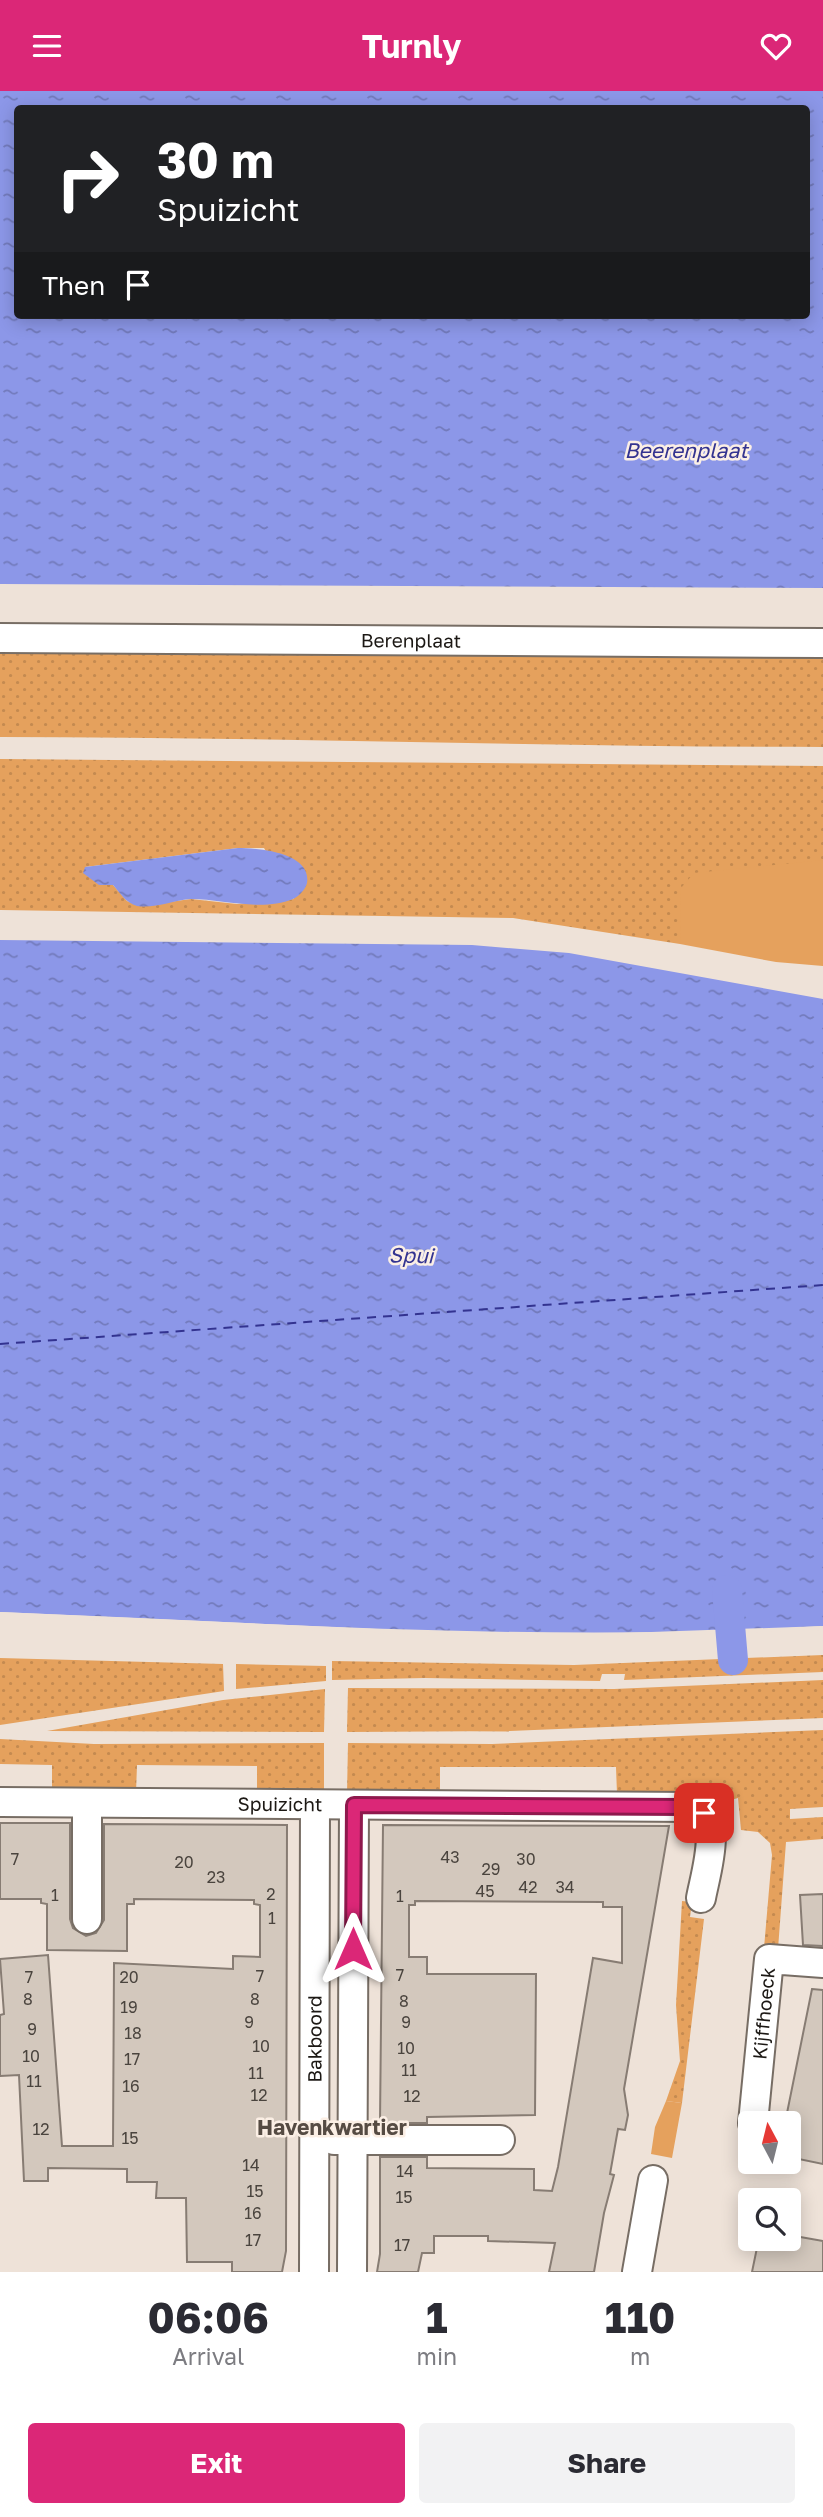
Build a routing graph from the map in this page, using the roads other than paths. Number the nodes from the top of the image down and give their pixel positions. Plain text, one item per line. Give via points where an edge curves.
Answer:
1 (0, 638) edge
2 (823, 643) edge
3 (0, 1802) edge
4 (88, 1803) junction
5 (315, 1805) junction
6 (354, 1805) junction
7 (701, 1898) dead end
8 (87, 1919) dead end
9 (314, 1922) junction
10 (353, 1922) junction
11 (823, 1963) edge
12 (754, 2111) edge
13 (314, 2140) junction
14 (352, 2140) junction
15 (500, 2140) dead end
16 (653, 2180) dead end
17 (314, 2272) edge
18 (352, 2272) edge
19 (637, 2272) edge

1 - 2 street, Berenplaat
3 - 4 street, Spuizicht
4 - 5 street, Spuizicht
4 - 8 street
5 - 6 street, Spuizicht
5 - 9 street, Bakboord
6 - 7 street, Spuizicht via 693,1807 708,1817 711,1833
6 - 10 street
9 - 10 street
9 - 13 street, Bakboord
10 - 14 street
11 - 12 street, Kijffhoeck via 769,1959
13 - 14 street
13 - 17 street, Bakboord
14 - 15 street
14 - 18 street
16 - 19 street

